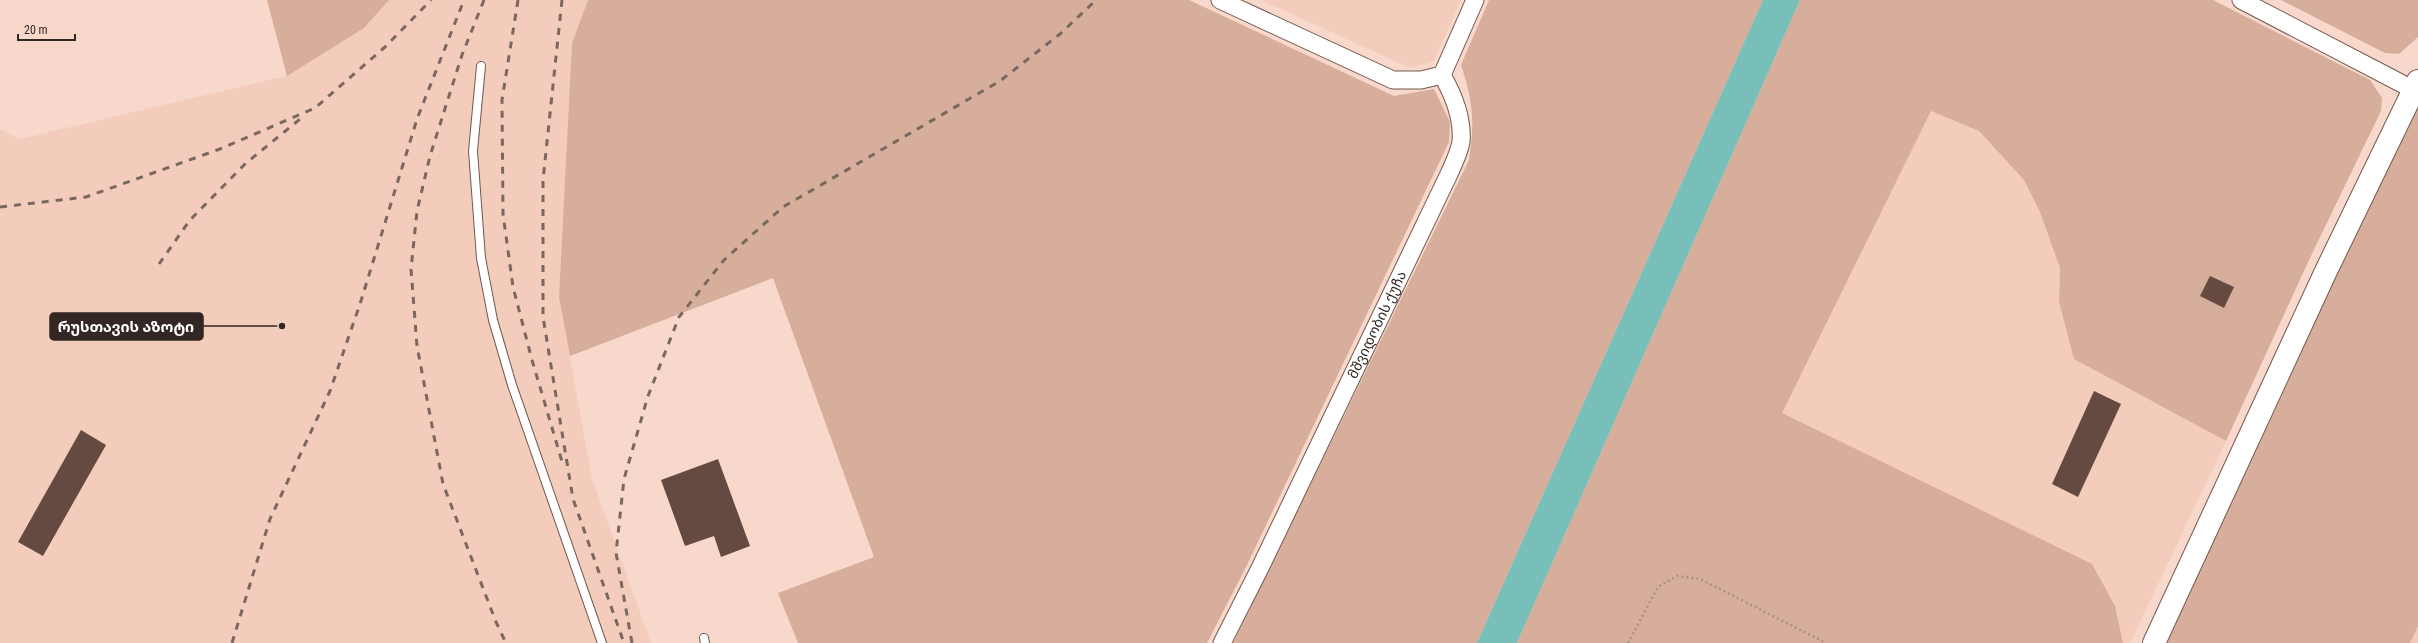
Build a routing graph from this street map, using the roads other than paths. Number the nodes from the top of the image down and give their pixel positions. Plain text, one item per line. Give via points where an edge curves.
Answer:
1 (1220, 0) edge
2 (1475, 0) edge
3 (2241, 0) edge
4 (481, 66) dead end
5 (1442, 75) junction
6 (2416, 85) edge
7 (602, 643) edge
8 (1222, 643) edge
9 (2154, 643) edge

1 - 5 street via 1392,80 1421,80
2 - 5 street
3 - 6 street
4 - 7 lane via 473,151 481,258 493,320 512,386
5 - 8 street, მშვიდობის ქუჩა via 1452,94 1460,124 1461,143 1449,174
6 - 9 main road via 2326,271

